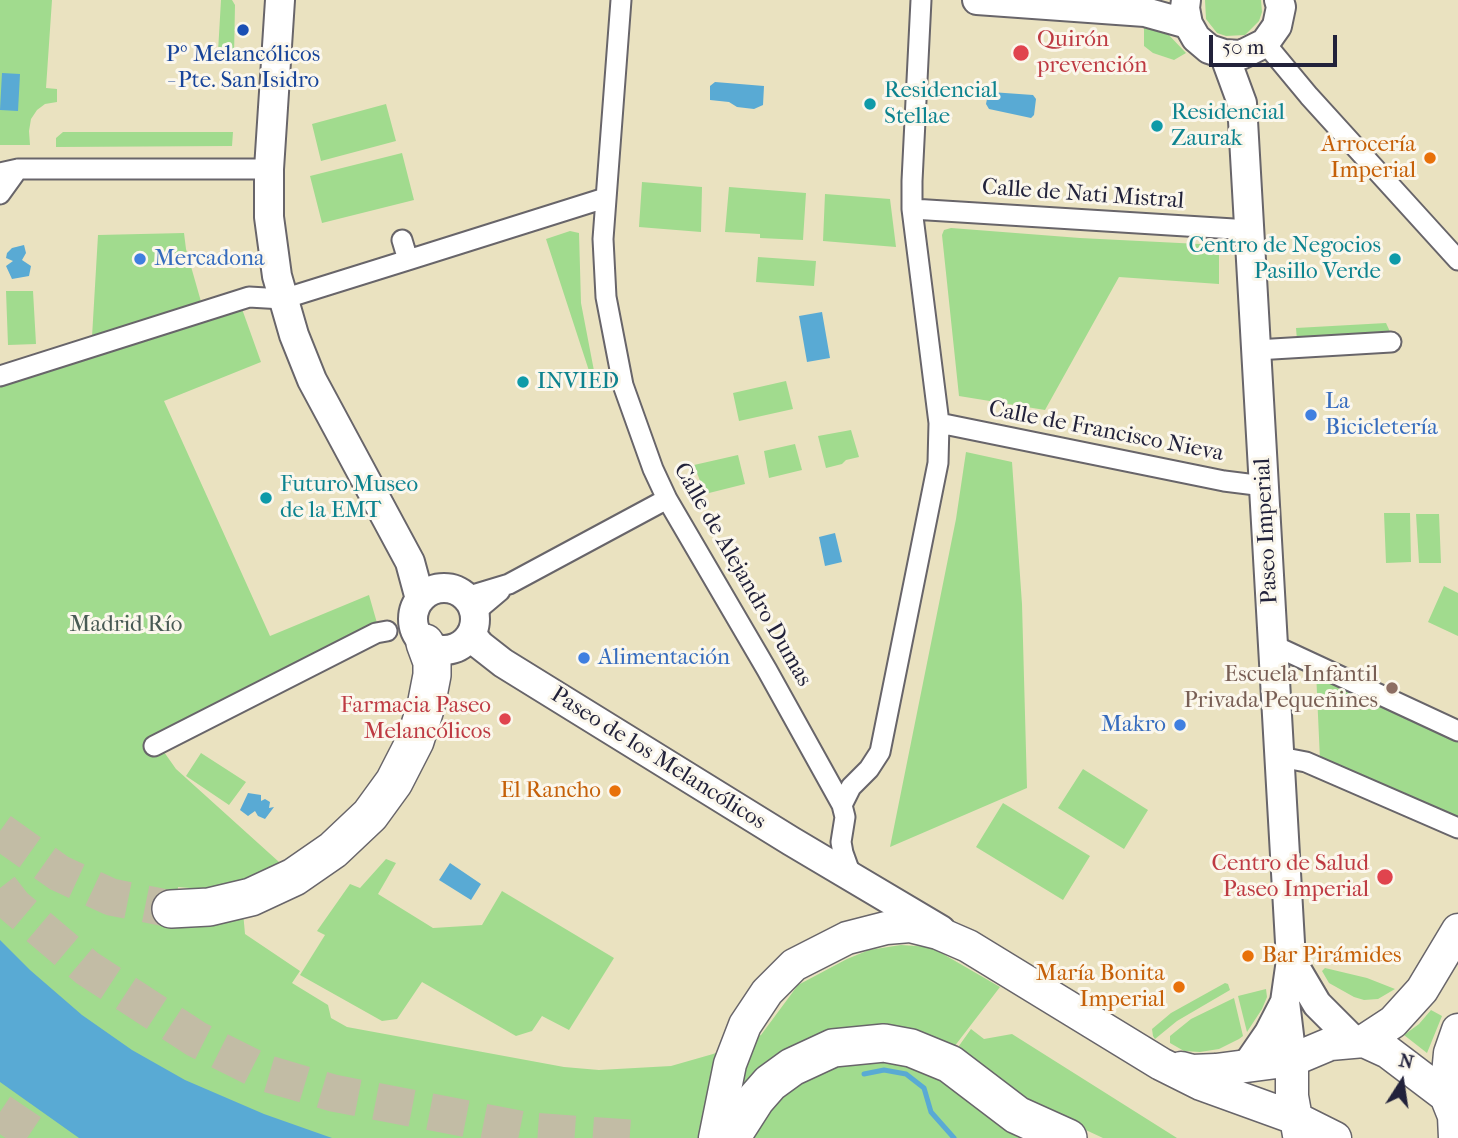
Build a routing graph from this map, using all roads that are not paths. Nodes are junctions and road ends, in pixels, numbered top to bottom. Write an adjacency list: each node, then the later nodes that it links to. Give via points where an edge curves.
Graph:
1 (280, 0): 11 (street)
2 (621, 0): 14 (street, Calle de Alejandro Dumas)
3 (921, 0): 15 (street)
4 (976, 0): 6 (street)
5 (1282, 2): 8 (street, Paseo Imperial, via 1277,26)
6 (1157, 6): 7 (street)
7 (1187, 12): 9 (street, via 1196,38)
8 (1261, 46): 9 (street, via 1241,55); 10 (street, Paseo Imperial); 19 (street)
9 (1224, 54): 10 (street, Paseo Imperial)
10 (1242, 103): 16 (street, Paseo Imperial)
11 (268, 169): 12 (street); 20 (street, via 269,217)
12 (9, 171): 13 (street)
13 (0, 194)
14 (605, 198): 18 (street); 26 (street, Calle de Alejandro Dumas, via 606,297 613,343 623,384)
15 (912, 209): 16 (street, Calle de Nati Mistral); 24 (street)
16 (1250, 230): 22 (street, Paseo Imperial)
17 (402, 240): 18 (street)
18 (408, 260): 20 (street)
19 (1458, 260)
20 (283, 299): 23 (street, via 249,297); 27 (street, via 312,380)
21 (1391, 342): 22 (street)
22 (1256, 350): 25 (street, Paseo Imperial)
23 (0, 376)
24 (939, 424): 25 (street, Calle de Francisco Nieva); 36 (street, via 934,490 880,752)
25 (1264, 486): 31 (street, Paseo Imperial)
26 (667, 499): 28 (street, via 509,584); 35 (street, Calle de Alejandro Dumas)
27 (428, 594): 28 (street, via 458,591); 30 (street, via 413,617)
28 (470, 616): 30 (street, via 463,643 434,648); 40 (street, Paseo de los Melancólicos, via 486,651 503,663)
29 (387, 631): 33 (street)
30 (425, 643): 42 (highway, via 432,675 415,741 370,815 333,850 294,877 251,897 209,907)
31 (1273, 645): 32 (street); 34 (street, Paseo Imperial)
32 (1458, 731)
33 (154, 746)
34 (1280, 757): 38 (street, via 1306,762); 45 (street, Paseo Imperial)
35 (827, 776): 36 (street); 37 (street, Calle de Alejandro Dumas)
36 (857, 778): 37 (street)
37 (842, 805): 39 (street, Calle de Alejandro Dumas)
38 (1458, 828)
39 (842, 831): 40 (street); 41 (street, Calle de Alejandro Dumas, via 843,853)
40 (811, 853): 41 (street, Paseo de los Melancólicos)
41 (852, 878): 44 (street, Paseo de los Melancólicos)
42 (171, 909)
43 (1458, 930): 48 (main road, via 1422,990 1393,1022)
44 (968, 946): 50 (main road); 54 (main road, via 910,926 886,928 847,938 793,965 767,992 746,1025 730,1064)
45 (1291, 960): 46 (street, Paseo Imperial); 48 (street, Paseo Imperial, via 1317,1004)
46 (1284, 1002): 49 (street, Paseo Imperial); 51 (street, Paseo Imperial)
47 (1458, 1030): 52 (main road, via 1450,1053)
48 (1358, 1041): 49 (main road, via 1330,1044); 52 (main road, via 1388,1052)
49 (1292, 1060): 51 (main road); 53 (main road)
50 (1161, 1063): 51 (main road, via 1192,1071); 53 (main road)
51 (1247, 1065)
52 (1451, 1101): 58 (main road)
53 (1297, 1128): 57 (main road)
54 (715, 1138)
55 (732, 1138): 56 (highway, via 756,1099 792,1067 834,1048 884,1043 950,1064 1017,1115)
56 (1068, 1138)
57 (1335, 1138)
58 (1455, 1138)

